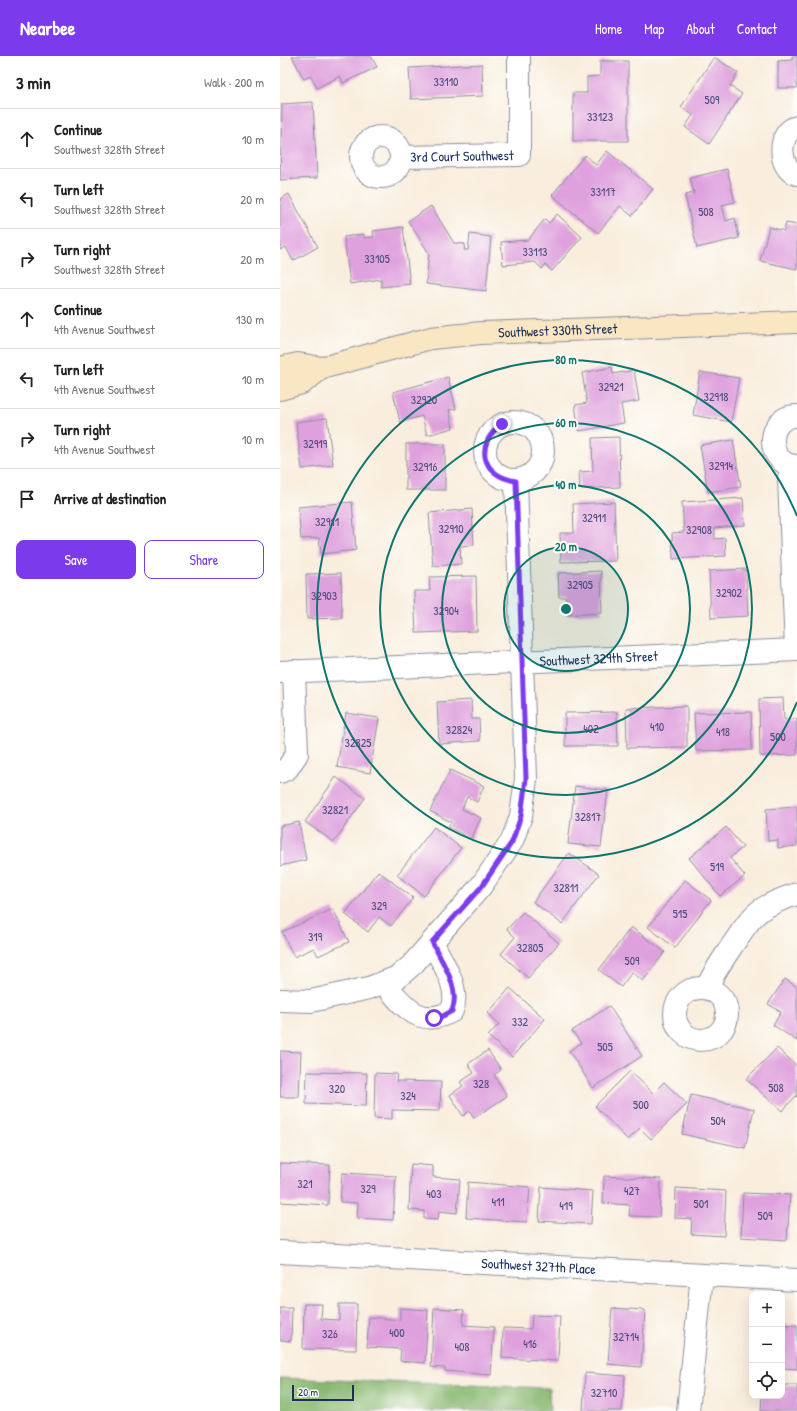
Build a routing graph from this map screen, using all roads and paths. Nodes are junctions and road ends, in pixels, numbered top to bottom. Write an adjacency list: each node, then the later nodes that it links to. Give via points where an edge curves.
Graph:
1 (519, 56): 3 (street, 3rd Court Southwest, via 519,155)
2 (797, 127): 4 (street, via 786,135 783,153 786,167)
3 (401, 157)
4 (797, 174)
5 (797, 322): 7 (street, Southwest 330th Street, via 481,333 431,338)
6 (280, 368): 7 (street, Southwest 330th Street, via 298,364)
7 (322, 368): 8 (street, Southwest 330th Street, via 302,383)
8 (280, 389)
9 (797, 416): 10 (street, via 778,424 772,440 773,449 778,457 784,463)
10 (795, 466): 12 (street, via 790,478)
11 (516, 481): 13 (street)
12 (796, 650): 13 (street, Southwest 329th Street)
13 (522, 660): 14 (street, Southwest 329th Street); 17 (street, via 526,779 521,816 512,842 482,886)
14 (287, 672): 15 (street, via 297,754 287,769)
15 (280, 772)
16 (797, 894): 19 (street, via 788,896 755,915 712,976)
17 (432, 942): 18 (street, via 398,977); 18 (street, via 453,986 456,1002 452,1011 441,1017 420,1016 408,1011)
18 (384, 983): 20 (street, via 311,1001)
19 (707, 988)
20 (280, 1000)
21 (280, 1252): 22 (street, Southwest 327th Place)
22 (702, 1275): 23 (street, Southwest 327th Place); 24 (street)
23 (797, 1280)
24 (688, 1411)

